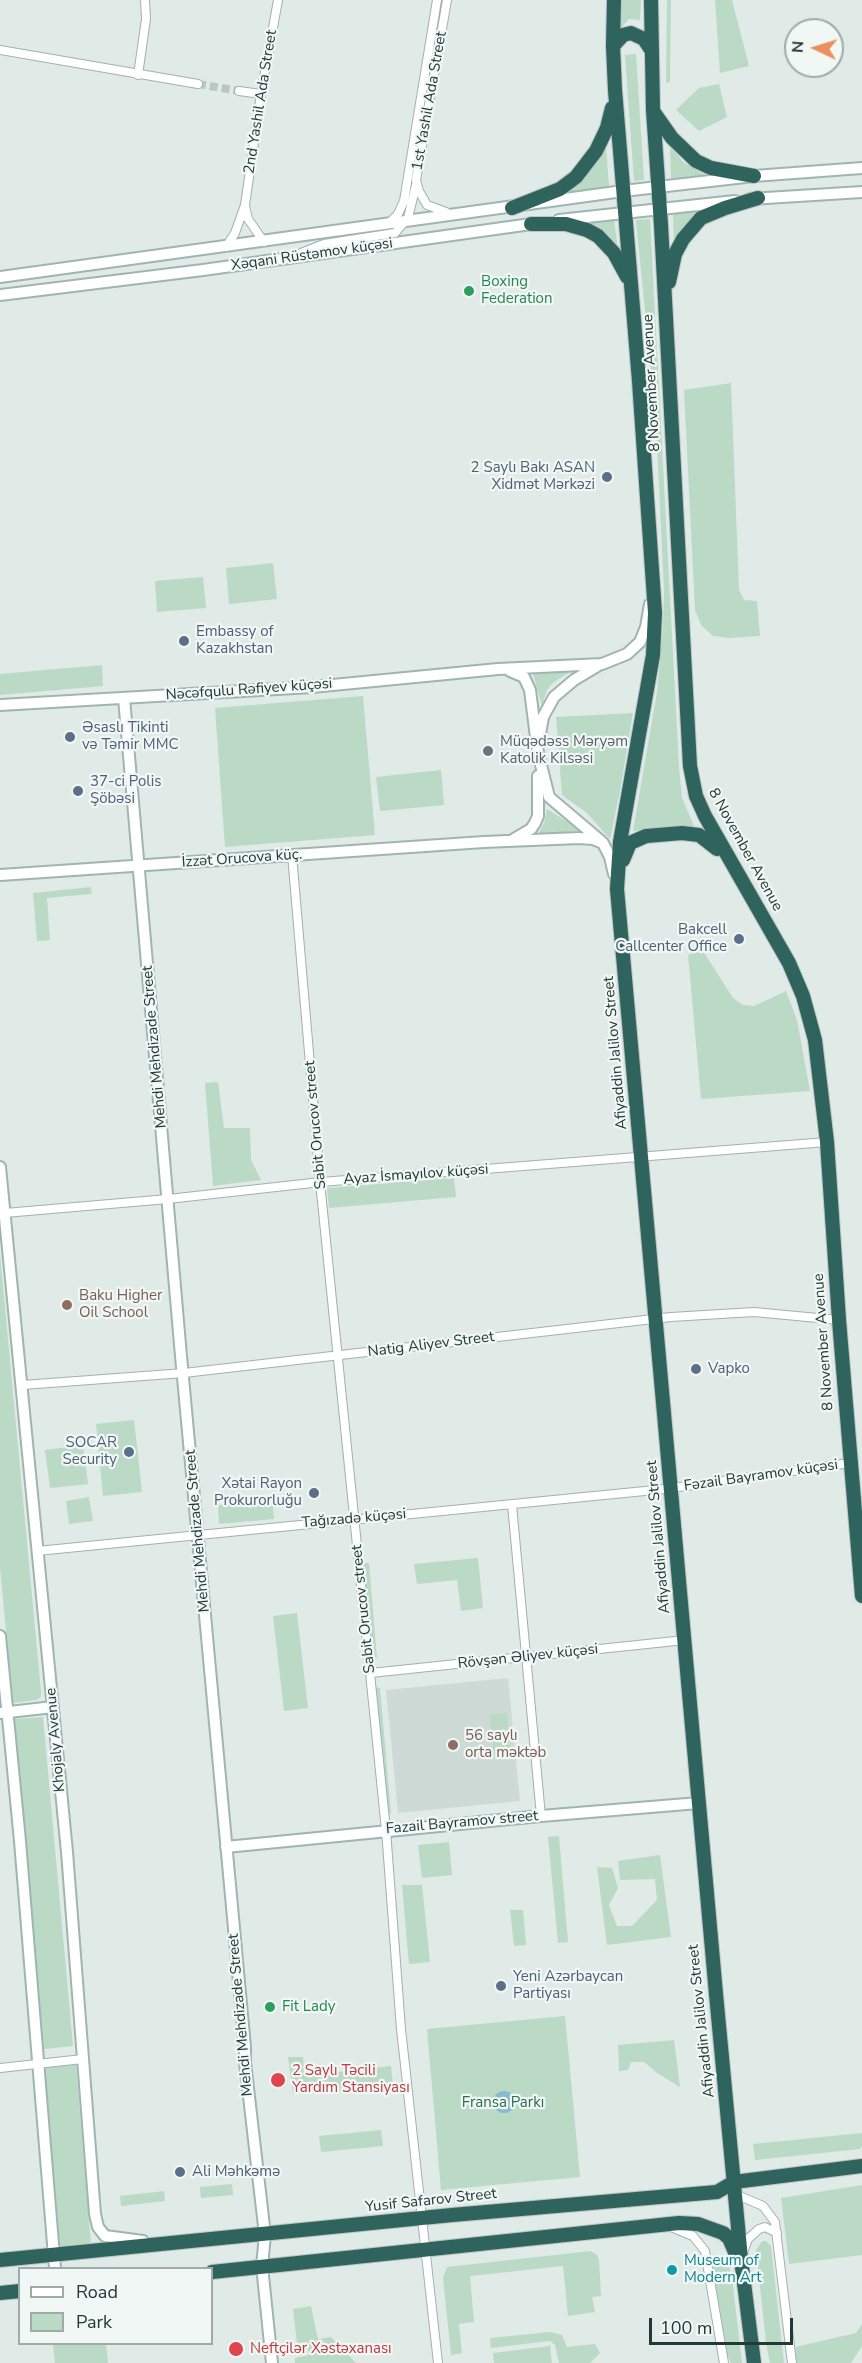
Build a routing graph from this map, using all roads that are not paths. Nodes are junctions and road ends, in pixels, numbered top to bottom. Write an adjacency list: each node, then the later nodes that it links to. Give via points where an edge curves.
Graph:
1 (145, 0): 10 (street)
2 (278, 0): 14 (street, 2nd Yashil Ada Street)
3 (437, 0): 29 (street, 1st Yashil Ada Street, via 404,201)
4 (447, 0): 18 (street, 1st Yashil Ada Street)
5 (614, 0): 7 (highway)
6 (651, 0): 9 (highway, 8 November Avenue)
7 (613, 46): 9 (highway, via 623,35 632,33 644,39); 12 (highway)
8 (0, 50): 10 (street)
9 (652, 51): 15 (highway, 8 November Avenue)
10 (138, 75): 11 (street)
11 (198, 84)
12 (615, 90): 20 (highway, 8 November Avenue); 24 (highway, via 608,128 583,170 560,189)
13 (238, 91): 14 (street)
14 (261, 94): 23 (street, 2nd Yashil Ada Street)
15 (653, 110): 17 (highway, via 672,138 696,161 711,168); 19 (highway, 8 November Avenue)
16 (862, 168): 17 (main road)
17 (754, 176): 19 (main road)
18 (416, 180): 27 (street, 1st Yashil Ada Street, via 427,205); 28 (street)
19 (658, 187): 20 (main road); 25 (highway, 8 November Avenue)
20 (623, 191): 24 (main road); 26 (highway, 8 November Avenue)
21 (862, 192): 22 (main road)
22 (758, 198): 25 (main road); 37 (highway, via 710,213 691,228 675,254)
23 (245, 205): 31 (street, via 248,219); 32 (street, 2nd Yashil Ada Street)
24 (512, 208): 27 (main road)
25 (660, 208): 26 (main road, Xəqani Rüstəmov küçəsi); 37 (highway, 8 November Avenue)
26 (625, 212): 30 (main road, Xəqani Rüstəmov küçəsi); 36 (highway, 8 November Avenue)
27 (457, 214): 28 (main road)
28 (405, 222): 29 (main road); 33 (street, via 388,235 324,244)
29 (388, 224): 31 (main road)
30 (531, 224): 33 (main road, Xəqani Rüstəmov küçəsi); 36 (highway, via 566,225 598,236 622,266)
31 (264, 242): 32 (main road)
32 (225, 247): 34 (main road)
33 (283, 259): 35 (main road, Xəqani Rüstəmov küçəsi)
34 (0, 277)
35 (0, 295)
36 (634, 305): 38 (highway, 8 November Avenue)
37 (665, 311): 47 (highway, 8 November Avenue, via 690,766 700,806)
38 (654, 586): 39 (main road, via 640,642 627,654); 50 (highway, 8 November Avenue, via 653,655 620,842)
39 (602, 664): 40 (main road, Nəcəfqulu Rəfiyev küçəsi); 43 (main road, via 563,688 548,706)
40 (498, 669): 41 (main road, Nəcəfqulu Rəfiyev küçəsi, via 334,685); 43 (main road, via 518,673 528,682)
41 (124, 698): 42 (main road, Nəcəfqulu Rəfiyev küçəsi); 48 (main road, Mehdi Mehdizade Street)
42 (0, 705)
43 (538, 753): 44 (main road, via 538,816 526,833); 45 (main road, via 549,797)
44 (508, 841): 45 (main road, İzzət Orucova küç., via 579,838); 46 (main road, İzzət Orucova küç.)
45 (603, 843): 50 (main road)
46 (292, 855): 48 (main road, İzzət Orucova küç.); 54 (street, Sabit Orucov street)
47 (731, 864): 50 (highway, via 699,835 646,836 628,847); 51 (highway, 8 November Avenue, via 779,944 803,996 819,1066)
48 (139, 866): 49 (main road, İzzət Orucova küç.); 55 (main road, Mehdi Mehdizade Street)
49 (0, 875)
50 (617, 888): 52 (highway, Afiyaddin Jalilov Street)
51 (827, 1142): 52 (street, Ayaz İsmayılov küçəsi); 58 (highway, 8 November Avenue)
52 (642, 1158): 54 (street, Ayaz İsmayılov küçəsi); 57 (highway, Afiyaddin Jalilov Street)
53 (0, 1167): 56 (main road, Khojaly Avenue)
54 (321, 1182): 55 (street, Ayaz İsmayılov küçəsi); 59 (street, Sabit Orucov street)
55 (168, 1199): 56 (street, Ayaz İsmayılov küçəsi); 60 (main road, Mehdi Mehdizade Street)
56 (5, 1213): 61 (main road, Khojaly Avenue)
57 (656, 1320): 58 (street, Natig Aliyev Street, via 754,1312); 59 (street, Natig Aliyev Street); 63 (highway, Afiyaddin Jalilov Street)
58 (839, 1320): 62 (highway, 8 November Avenue)
59 (338, 1356): 60 (street, Natig Aliyev Street); 65 (street, Sabit Orucov street)
60 (184, 1373): 61 (street, Natig Aliyev Street); 66 (main road, Mehdi Mehdizade Street)
61 (23, 1385): 67 (main road, Khojaly Avenue)
62 (850, 1464): 63 (street, Fəzail Bayramov küçəsi); 68 (highway, 8 November Avenue)
63 (671, 1489): 64 (street, Tağızadə küçəsi); 70 (highway, Afiyaddin Jalilov Street)
64 (512, 1505): 65 (street, Tağızadə küçəsi); 71 (street)
65 (354, 1518): 66 (street, Tağızadə küçəsi); 72 (street, Sabit Orucov street)
66 (198, 1535): 67 (street, Tağızadə küçəsi); 78 (main road, Mehdi Mehdizade Street)
67 (37, 1551): 73 (main road, Khojaly Avenue)
68 (862, 1596)
69 (0, 1636): 74 (main road)
70 (685, 1640): 71 (street, Rövşən Əliyev küçəsi); 75 (highway, Afiyaddin Jalilov Street)
71 (526, 1657): 72 (street, Rövşən Əliyev küçəsi); 76 (street)
72 (371, 1673): 77 (street, Sabit Orucov street)
73 (53, 1707): 74 (main road); 79 (main road, Khojaly Avenue)
74 (4, 1712): 80 (main road)
75 (699, 1803): 76 (main road, Fazail Bayramov street); 83 (highway, Afiyaddin Jalilov Street)
76 (541, 1815): 77 (main road, Fazail Bayramov street)
77 (386, 1830): 78 (main road, Fazail Bayramov street); 84 (street, Sabit Orucov street, via 401,2029)
78 (226, 1846): 87 (main road, Mehdi Mehdizade Street)
79 (83, 2059): 80 (street); 88 (main road, Khojaly Avenue, via 95,2214 101,2232 129,2241)
80 (38, 2064): 81 (street); 92 (main road)
81 (0, 2068)
82 (862, 2166): 83 (highway, Yusif Safarov Street)
83 (735, 2188): 84 (highway, Yusif Safarov Street); 86 (street, via 763,2206 775,2222); 91 (highway, Afiyaddin Jalilov Street)
84 (422, 2218): 87 (highway, Yusif Safarov Street); 89 (street, Sabit Orucov street)
85 (661, 2224): 89 (highway); 91 (highway, via 698,2224 718,2231 729,2238); 97 (street, via 693,2236 705,2251)
86 (777, 2233): 91 (street, via 765,2227 754,2231); 101 (street)
87 (265, 2235): 88 (highway, Yusif Safarov Street); 93 (main road, Mehdi Mehdizade Street)
88 (180, 2243): 92 (highway, Yusif Safarov Street)
89 (425, 2250): 93 (highway); 99 (street, Sabit Orucov street)
90 (0, 2260): 92 (highway, Yusif Safarov Street)
91 (742, 2261): 100 (highway, Afiyaddin Jalilov Street)
92 (54, 2262)
93 (262, 2266): 94 (highway); 98 (main road, Mehdi Mehdizade Street)
94 (213, 2272)
95 (18, 2291): 96 (highway)
96 (0, 2294)
97 (724, 2362)
98 (272, 2363)
99 (438, 2363)
100 (754, 2363)
101 (792, 2363)

